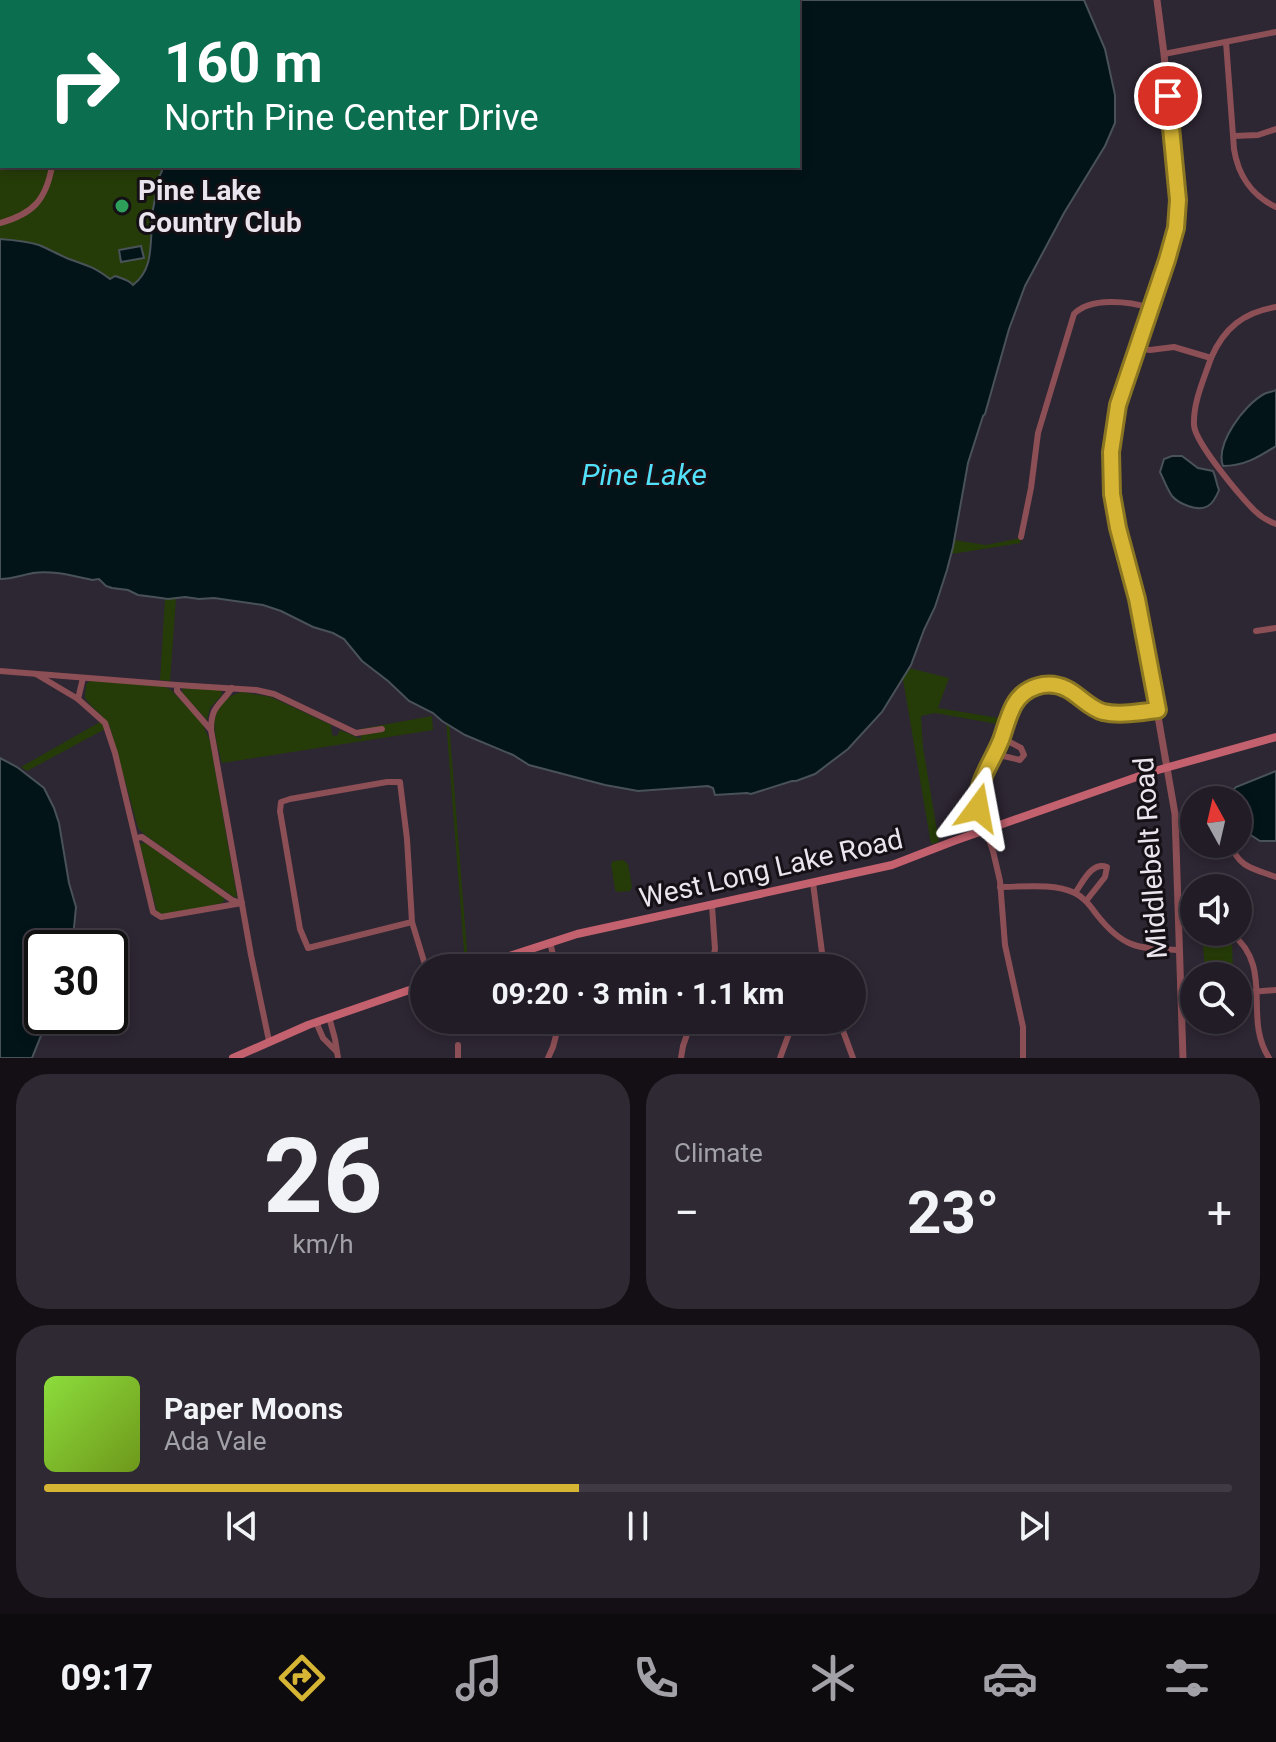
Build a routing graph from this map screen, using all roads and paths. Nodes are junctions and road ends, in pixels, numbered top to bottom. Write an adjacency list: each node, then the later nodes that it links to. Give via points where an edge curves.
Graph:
1 (1157, 0): 4 (street, Middlebelt Road)
2 (1276, 32): 3 (street)
3 (1226, 42): 4 (street); 6 (street)
4 (1164, 54): 11 (street, Middlebelt Road, via 1177,215)
5 (1276, 129): 6 (street)
6 (1234, 136): 8 (street, via 1243,177)
7 (52, 168): 9 (street, via 38,202)
8 (1276, 207)
9 (0, 223)
10 (1276, 307): 13 (street, via 1234,323)
11 (1150, 308): 12 (street, Middlebelt Road); 15 (street, via 1114,302 1083,307 1074,314 1038,433)
12 (1136, 348): 13 (street, via 1174,347); 24 (street, Middlebelt Road, via 1115,420 1111,486)
13 (1211, 358): 14 (street, via 1197,400 1198,438 1253,509)
14 (1276, 524)
15 (1021, 537)
16 (1276, 628): 17 (street)
17 (1256, 631)
18 (0, 671): 19 (street)
19 (36, 674): 20 (street); 23 (street)
20 (83, 678): 21 (street); 23 (street)
21 (177, 685): 22 (street); 26 (street)
22 (232, 688): 25 (street, via 274,694 356,733); 26 (street, via 211,717)
23 (78, 699): 32 (street, via 109,732)
24 (1158, 710): 28 (street, via 1105,712 1068,689 1042,685 1015,703); 30 (street, Middlebelt Road)
25 (382, 729)
26 (211, 730): 39 (street)
27 (1276, 737): 30 (main road, West Long Lake Road)
28 (1002, 738): 29 (street); 29 (street, via 1024,755 1020,760)
29 (995, 754): 31 (street, via 978,794)
30 (1167, 767): 31 (main road, West Long Lake Road); 44 (street, Middlebelt Road, via 1175,814)
31 (984, 831): 35 (main road, West Long Lake Road, via 898,863); 36 (street)
32 (136, 838): 39 (street); 39 (street, via 157,916)
33 (1237, 858): 34 (street)
34 (1276, 877)
35 (813, 883): 40 (main road, West Long Lake Road); 49 (street)
36 (1000, 887): 37 (street); 72 (street, via 1005,945 1023,1027)
37 (1075, 893): 38 (street); 38 (street, via 1093,869 1107,867)
38 (1086, 901): 44 (street, via 1124,941)
39 (242, 903): 62 (street)
40 (712, 906): 42 (main road, West Long Lake Road); 48 (street)
41 (412, 922): 41 (street, via 400,782 281,802 300,929 308,948); 45 (street)
42 (550, 942): 46 (main road, West Long Lake Road); 47 (street)
43 (1244, 946): 54 (street, via 1256,972)
44 (1179, 950): 50 (street, Middlebelt Road)
45 (422, 954)
46 (514, 954)
47 (553, 954)
48 (714, 954)
49 (821, 954)
50 (1180, 987)
51 (410, 990): 55 (main road)
52 (1276, 990): 54 (street)
53 (1252, 992): 54 (street)
54 (1257, 992): 65 (street)
55 (329, 1017): 56 (main road); 64 (street)
56 (316, 1022): 62 (main road); 64 (street)
57 (556, 1034): 68 (street)
58 (687, 1034): 69 (street)
59 (789, 1034): 70 (street)
60 (844, 1034): 71 (street)
61 (1182, 1034): 73 (street, Middlebelt Road)
62 (269, 1041): 66 (main road)
63 (458, 1045): 67 (street)
64 (338, 1055)
65 (1266, 1057)
66 (233, 1058)
67 (458, 1058)
68 (548, 1058)
69 (681, 1058)
70 (780, 1058)
71 (853, 1058)
72 (1023, 1058)
73 (1183, 1058)

